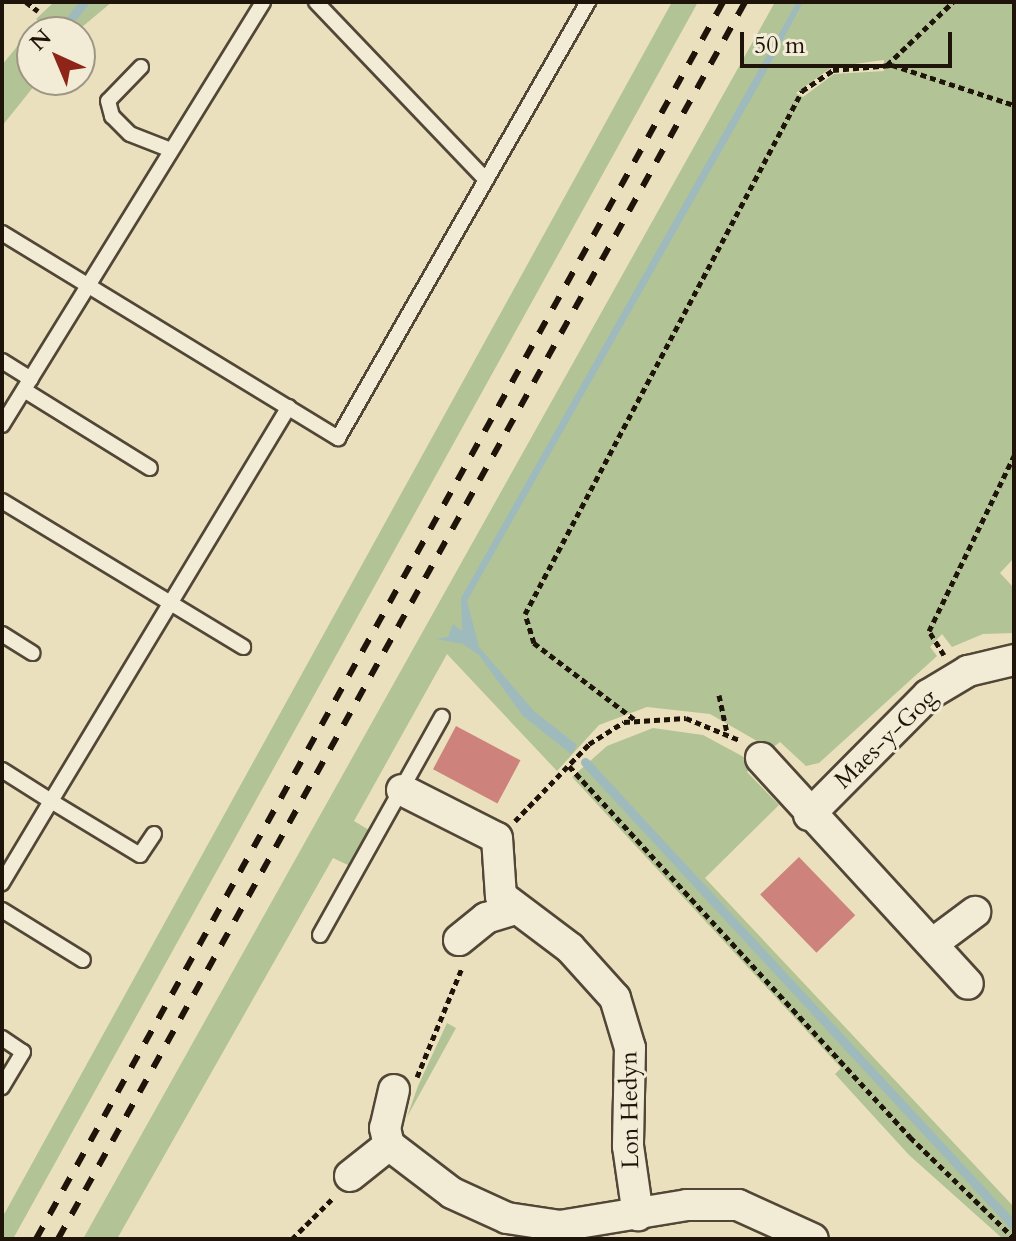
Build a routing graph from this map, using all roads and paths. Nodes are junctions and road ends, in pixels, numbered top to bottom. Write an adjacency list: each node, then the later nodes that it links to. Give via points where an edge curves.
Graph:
1 (26, 2): 6 (path)
2 (263, 2): 10 (lane)
3 (316, 2): 11 (lane)
4 (588, 2): 11 (lane)
5 (953, 2): 7 (path)
6 (38, 11)
7 (887, 65): 9 (path, via 967,85); 29 (path, via 833,70 802,91 525,614 534,643)
8 (141, 67): 10 (lane, via 108,101 112,116 130,134)
9 (1014, 105)
10 (171, 150): 13 (lane)
11 (486, 180): 16 (lane, via 338,438)
12 (2, 233): 13 (lane)
13 (89, 285): 15 (lane); 16 (lane)
14 (2, 361): 15 (lane)
15 (27, 384): 17 (lane); 19 (lane)
16 (289, 407): 21 (lane)
17 (2, 425)
18 (1014, 456): 26 (path, via 929,631)
19 (150, 468)
20 (2, 501): 21 (lane)
21 (171, 603): 23 (lane); 35 (lane)
22 (2, 634): 24 (lane)
23 (243, 647)
24 (33, 653)
25 (1014, 660): 26 (street, Maes-y-Gog)
26 (958, 676): 36 (street, Maes-y-Gog, via 928,695)
27 (719, 695): 30 (path)
28 (442, 717): 34 (lane)
29 (634, 719): 30 (path, via 686,718); 32 (path, via 587,747)
30 (727, 732): 31 (path)
31 (761, 758): 36 (street)
32 (572, 764): 38 (path); 55 (path, via 910,1137)
33 (2, 770): 35 (lane)
34 (402, 790): 38 (street); 43 (lane)
35 (51, 801): 37 (lane, via 140,855); 39 (lane)
36 (809, 815): 45 (street)
37 (154, 834)
38 (497, 838): 40 (street, Lon Hedyn, via 498,889)
39 (2, 883)
40 (516, 909): 44 (street, via 486,918); 53 (street, Lon Hedyn, via 601,978 624,1018 632,1083 628,1146)
41 (2, 910): 46 (lane)
42 (975, 912): 45 (street)
43 (320, 935)
44 (459, 940): 50 (path, via 465,963 409,1095)
45 (932, 944): 47 (street)
46 (83, 960)
47 (968, 984)
48 (2, 1038): 49 (lane, via 23,1052)
49 (2, 1087)
50 (394, 1090): 51 (street, via 385,1128)
51 (389, 1145): 52 (street); 54 (street, via 473,1205)
52 (350, 1176): 56 (path, via 349,1185)
53 (638, 1215): 54 (street); 57 (street, via 687,1205 738,1205)
54 (544, 1232)
55 (1014, 1238)
56 (292, 1239)
57 (813, 1239)

